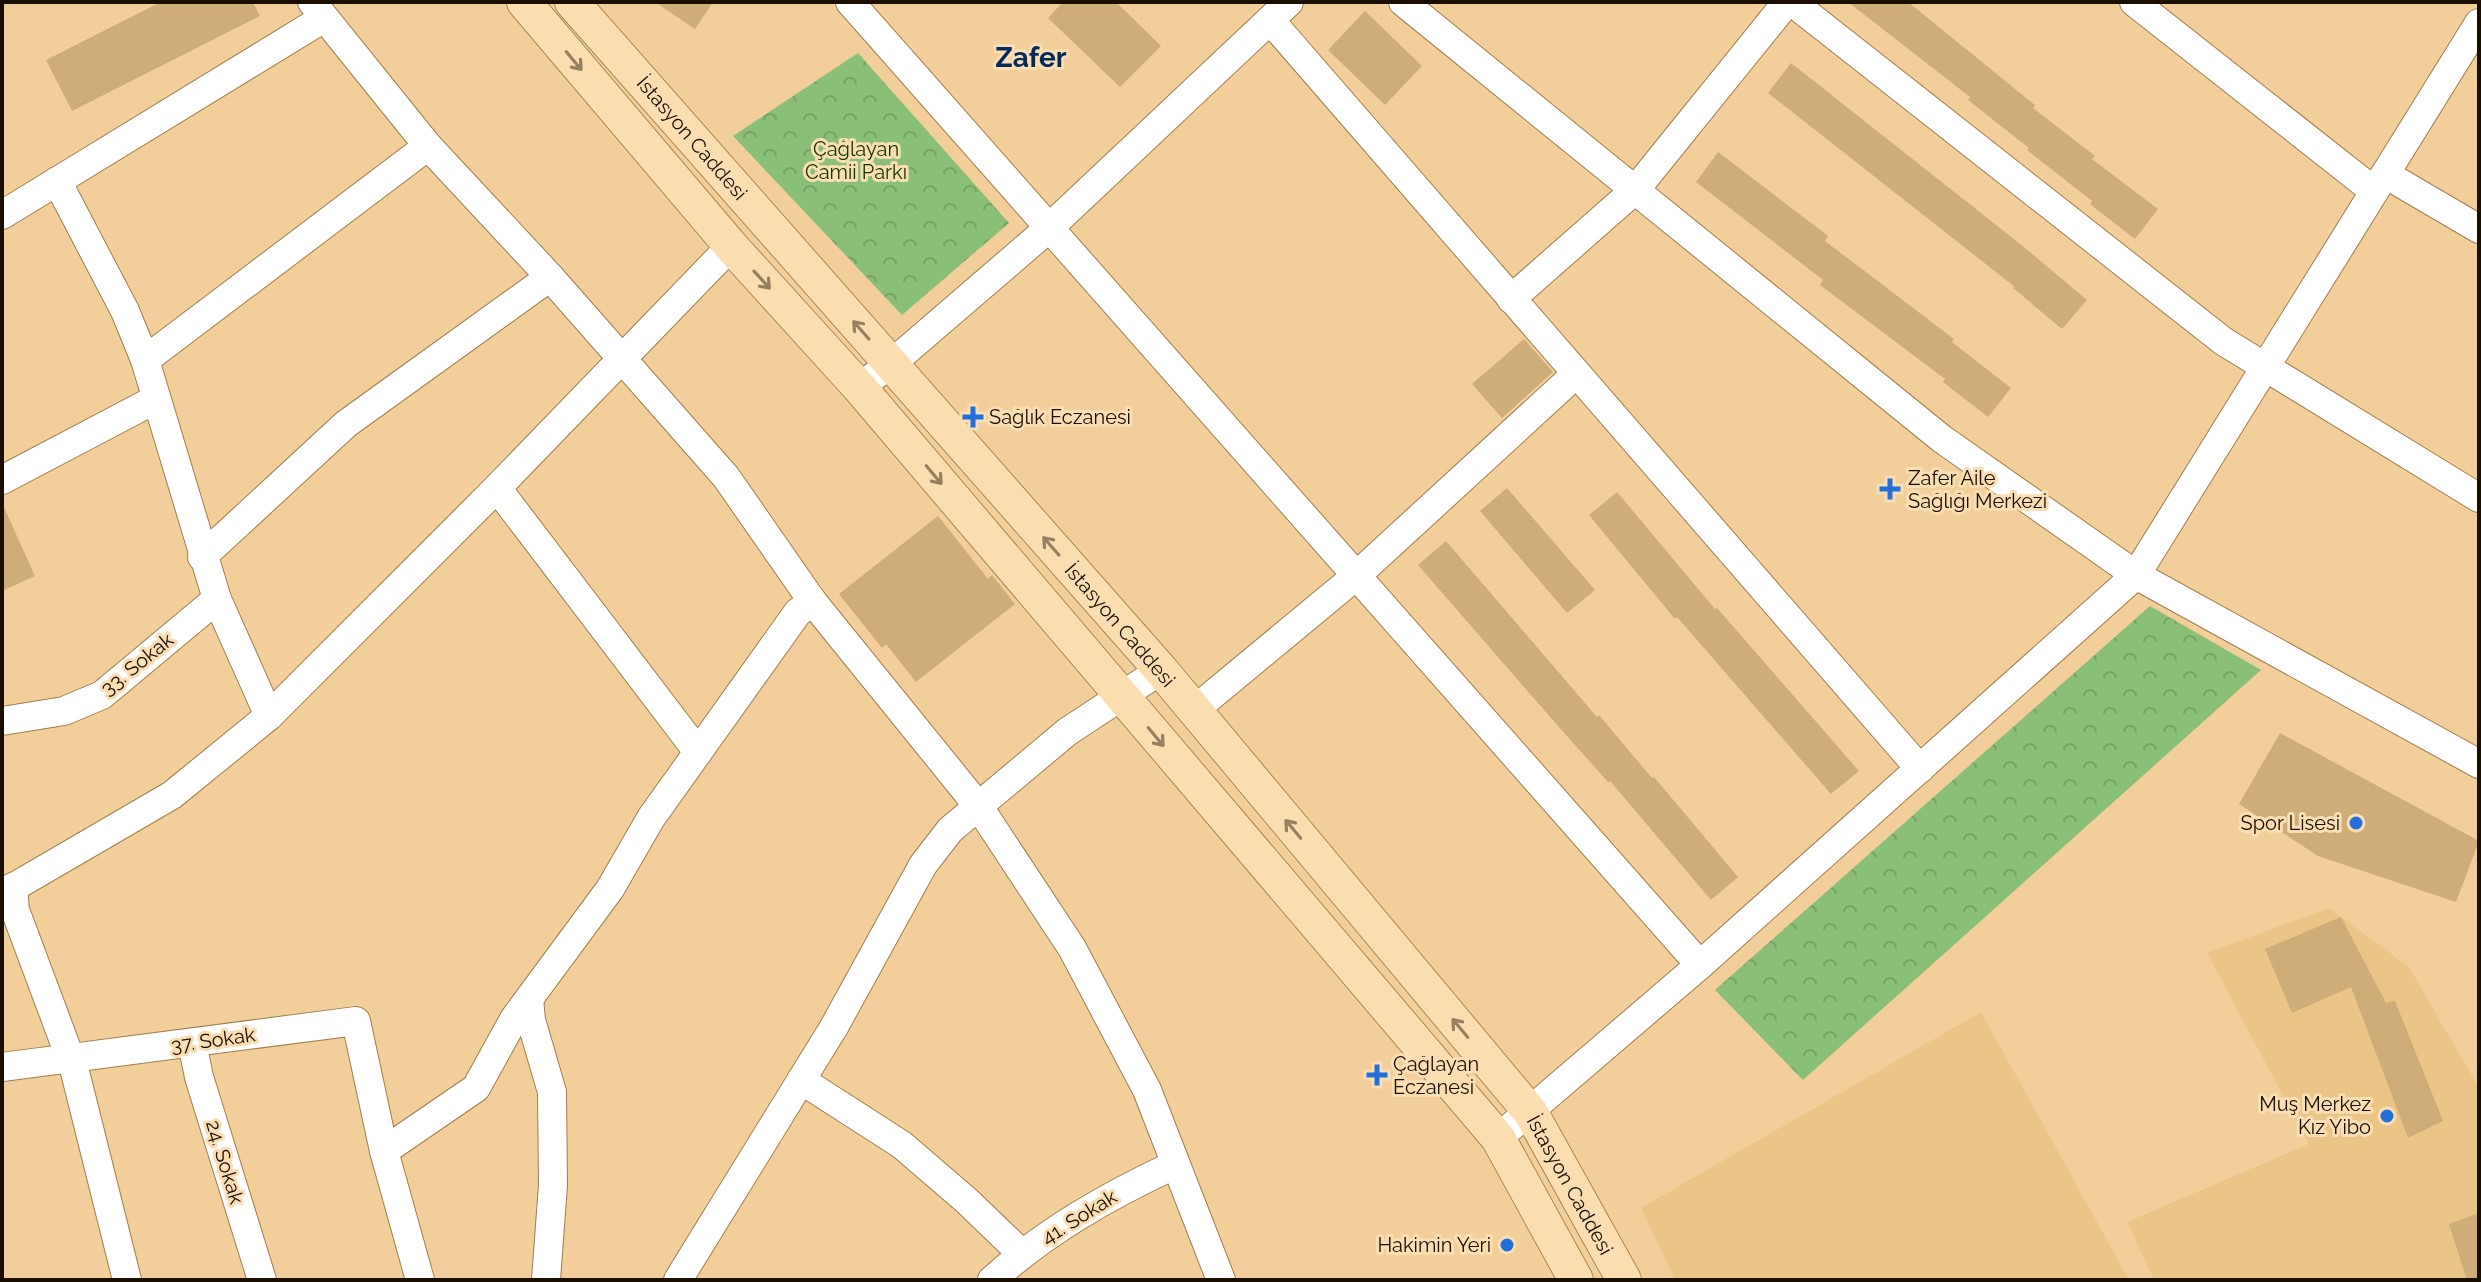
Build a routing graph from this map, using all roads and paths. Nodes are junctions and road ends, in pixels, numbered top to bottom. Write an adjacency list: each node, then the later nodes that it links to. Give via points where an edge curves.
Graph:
1 (524, 2): 17 (main road, İstasyon Caddesi, one-way to 17)
2 (572, 2): 22 (main road, İstasyon Caddesi, one-way to 2)
3 (850, 2): 15 (street)
4 (1403, 2): 13 (street)
5 (1789, 2): 13 (street); 23 (street, via 2223,341)
6 (2134, 2): 12 (street)
7 (318, 10): 10 (street); 11 (street)
8 (1279, 11): 15 (street); 19 (street)
9 (2479, 23): 12 (street)
10 (428, 146): 18 (street); 20 (street)
11 (57, 181): 14 (street); 20 (street)
12 (2380, 182): 16 (street); 23 (street)
13 (1636, 189): 19 (street); 31 (street, via 1942,439)
14 (2, 215)
15 (1049, 228): 22 (street); 32 (street)
16 (2479, 229)
17 (731, 246): 21 (street); 25 (main road, İstasyon Caddesi, one-way to 25)
18 (550, 277): 21 (street); 30 (street, via 346,424)
19 (1511, 299): 24 (street)
20 (145, 360): 26 (street)
21 (621, 360): 28 (street); 34 (street, via 726,477)
22 (891, 364): 25 (street); 35 (main road, İstasyon Caddesi, one-way to 22)
23 (2266, 365): 29 (street); 31 (street)
24 (1576, 374): 32 (street); 42 (street)
25 (859, 387): 36 (main road, İstasyon Caddesi, one-way to 36)
26 (156, 399): 27 (street); 30 (street)
27 (2, 480)
28 (497, 488): 38 (street); 40 (street)
29 (2479, 498)
30 (202, 557): 33 (street)
31 (2136, 575): 41 (street); 42 (street)
32 (1356, 576): 37 (street); 45 (street)
33 (217, 599): 38 (street); 39 (street, 33. Sokak, via 102,695 64,711)
34 (813, 602): 40 (street, via 798,612); 43 (street)
35 (1161, 670): 36 (street); 37 (main road, İstasyon Caddesi)
36 (1122, 696): 43 (street, via 1067,732); 52 (main road, İstasyon Caddesi, one-way to 52)
37 (1193, 711): 51 (main road, İstasyon Caddesi, one-way to 37)
38 (269, 716): 44 (street, via 172,795)
39 (2, 721)
40 (698, 752): 46 (street, via 610,889)
41 (2479, 764)
42 (1920, 769): 45 (street)
43 (979, 807): 50 (street, via 950,830 923,865); 54 (street, via 1072,948 1147,1090)
44 (7, 891): 48 (street)
45 (1700, 965): 51 (street)
46 (529, 999): 53 (street, via 476,1088); 59 (street, via 552,1092)
47 (192, 1043): 48 (street, 37. Sokak); 53 (street, 37. Sokak, via 356,1021); 57 (street, 24. Sokak)
48 (70, 1059): 49 (street, 37. Sokak); 56 (street)
49 (2, 1067)
50 (801, 1080): 55 (street, via 902,1145); 60 (street)
51 (1531, 1113): 52 (street); 64 (main road, İstasyon Caddesi)
52 (1498, 1138): 63 (main road, İstasyon Caddesi)
53 (384, 1151): 58 (street)
54 (1174, 1165): 55 (street, 41. Sokak, via 1111,1195); 62 (street)
55 (1021, 1253): 61 (street, 41. Sokak)
56 (127, 1280)
57 (262, 1280)
58 (420, 1280)
59 (546, 1280)
60 (678, 1280)
61 (992, 1280)
62 (1221, 1280)
63 (1576, 1280)
64 (1624, 1280)

